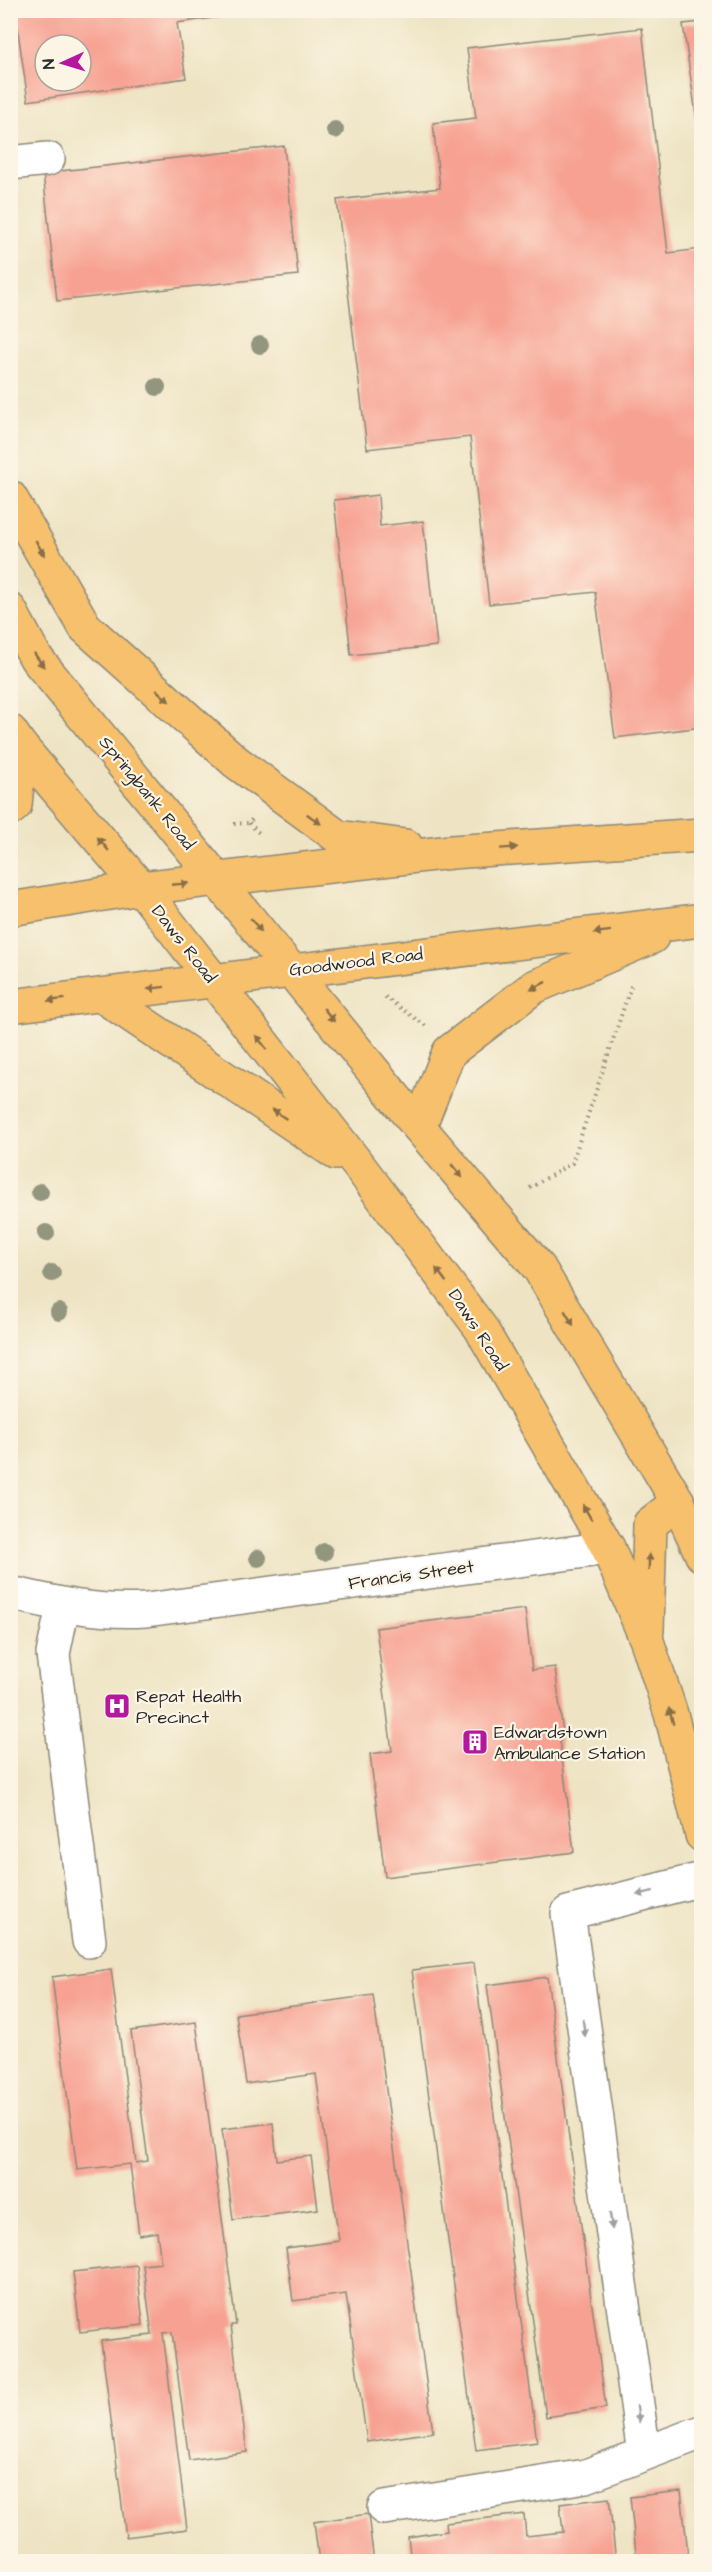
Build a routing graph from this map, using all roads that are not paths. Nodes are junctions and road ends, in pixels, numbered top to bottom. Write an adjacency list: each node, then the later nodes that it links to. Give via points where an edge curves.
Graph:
1 (48, 159): 2 (street)
2 (10, 163)
3 (10, 498): 8 (main road, one-way to 8, via 85,627 236,762 339,837)
4 (10, 609): 9 (main road, Springbank Road, one-way to 9, via 36,658)
5 (16, 739): 6 (main road, via 15,805); 10 (main road, one-way to 5)
6 (10, 809)
7 (702, 836): 8 (main road, one-way to 7)
8 (451, 852): 9 (main road)
9 (220, 881): 10 (main road, one-way to 9); 13 (main road, Springbank Road, one-way to 13)
10 (141, 888): 11 (main road); 14 (main road, Daws Road)
11 (10, 909)
12 (695, 921): 13 (main road, Goodwood Road, one-way to 13); 17 (main road, one-way to 17, via 534,987 449,1052)
13 (292, 970): 14 (main road, Goodwood Road); 17 (main road, one-way to 17)
14 (212, 981): 15 (main road, Goodwood Road, one-way to 15); 18 (main road, Daws Road, one-way to 14)
15 (101, 995): 16 (main road, Goodwood Road, one-way to 16); 18 (main road, one-way to 15)
16 (10, 1005)
17 (419, 1126): 19 (main road, one-way to 19, via 539,1268)
18 (362, 1170): 20 (main road, Daws Road, one-way to 18, via 480,1327)
19 (678, 1502): 21 (main road); 24 (main road, one-way to 19, via 650,1524)
20 (608, 1548): 23 (street, Francis Street, via 119,1612); 24 (main road, Daws Road)
21 (702, 1555)
22 (10, 1593): 23 (street, Francis Street)
23 (63, 1605): 28 (street, via 53,1654)
24 (647, 1641): 25 (main road, Daws Road, one-way to 24)
25 (694, 1778): 26 (main road, Daws Road)
26 (702, 1835)
27 (702, 1879): 30 (street, one-way to 30, via 568,1913)
28 (89, 1941)
29 (702, 2432): 30 (street)
30 (644, 2454): 31 (street, via 586,2476)
31 (384, 2508)

